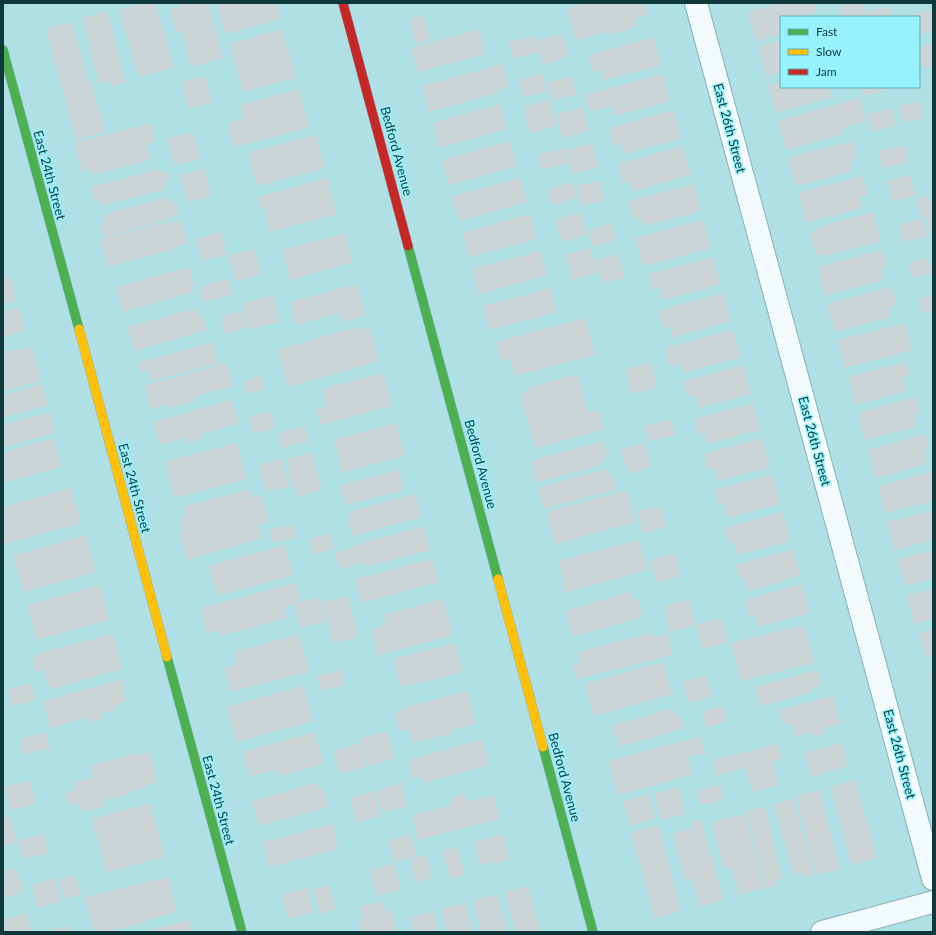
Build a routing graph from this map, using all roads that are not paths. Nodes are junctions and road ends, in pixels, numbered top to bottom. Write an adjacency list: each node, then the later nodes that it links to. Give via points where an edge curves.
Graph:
1 (343, 3): 7 (main road, Bedford Avenue)
2 (696, 3): 4 (street, East 26th Street)
3 (3, 50): 6 (main road, East 24th Street)
4 (933, 879)
5 (933, 902): 8 (street)
6 (242, 932)
7 (593, 932)
8 (822, 932)

